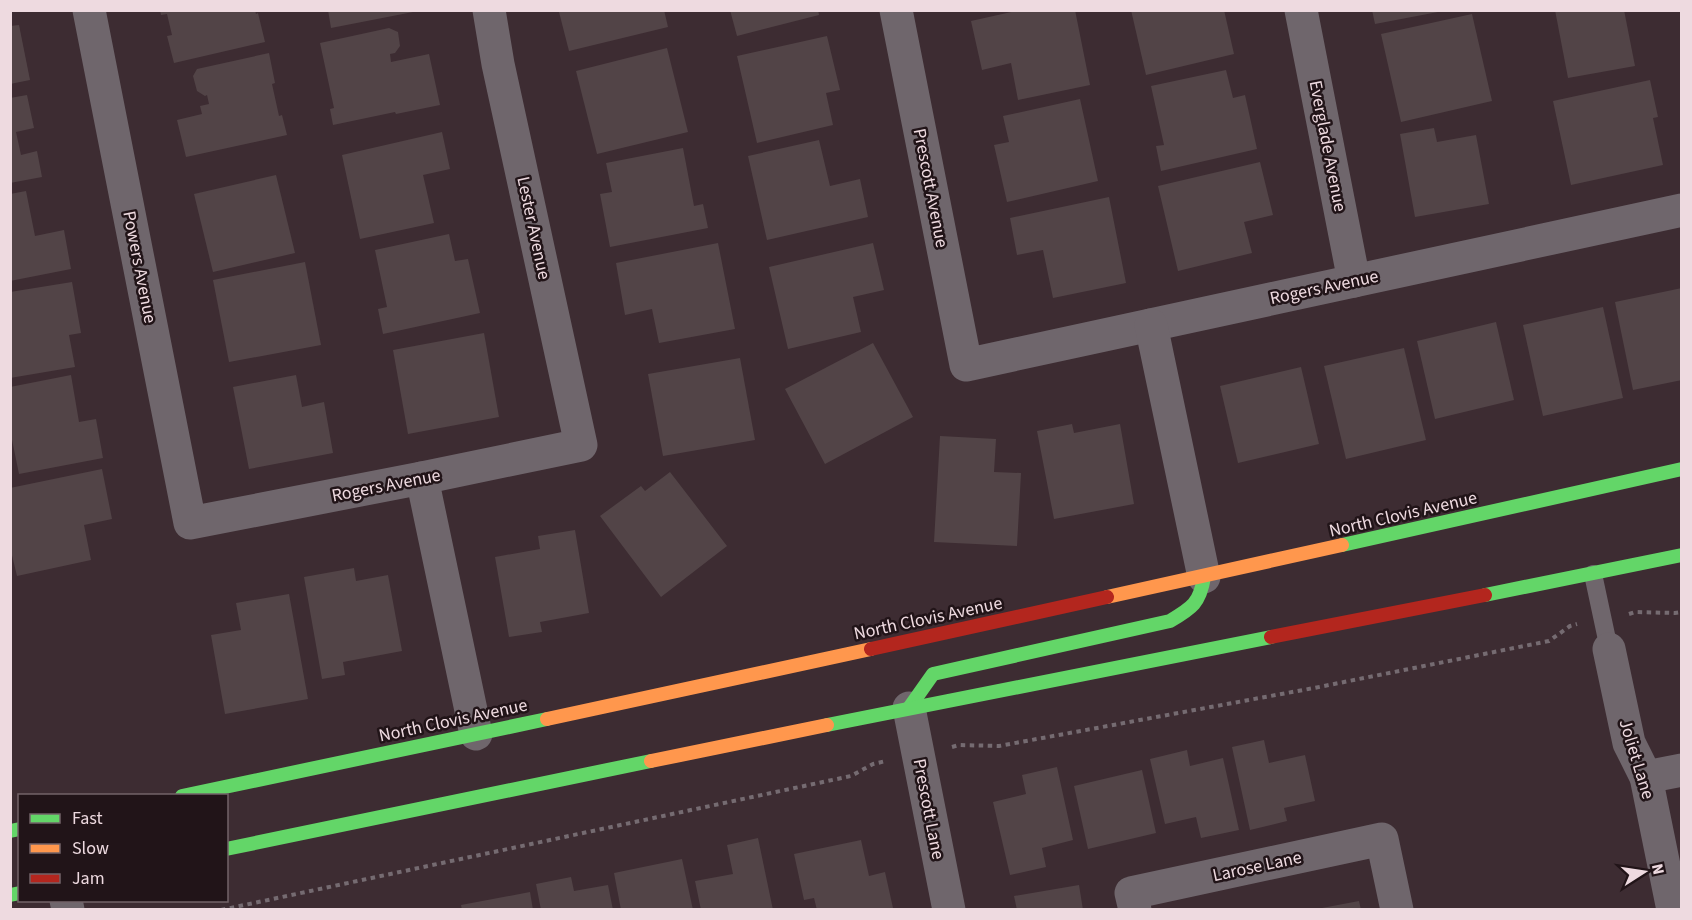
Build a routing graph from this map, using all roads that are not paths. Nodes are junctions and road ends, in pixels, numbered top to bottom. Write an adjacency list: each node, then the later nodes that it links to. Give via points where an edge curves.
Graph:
1 (89, 10): 12 (street, Powers Avenue)
2 (489, 10): 9 (street, Lester Avenue)
3 (896, 10): 8 (street, Prescott Avenue)
4 (1301, 10): 6 (street, Everglade Avenue)
5 (1682, 210): 6 (street, Rogers Avenue)
6 (1354, 281): 7 (street, Rogers Avenue)
7 (1151, 325): 8 (street, Rogers Avenue); 15 (street)
8 (966, 364)
9 (581, 445): 11 (street, Rogers Avenue)
10 (1682, 470): 15 (main road, North Clovis Avenue)
11 (422, 478): 12 (street, Rogers Avenue); 18 (street)
12 (190, 523)
13 (1682, 555): 14 (main road)
14 (1593, 574): 16 (lane, Joliet Lane); 17 (main road)
15 (1204, 577): 17 (main road, via 1197,604 1170,621 933,674); 18 (main road, North Clovis Avenue)
16 (1609, 649): 20 (street, Joliet Lane, via 1629,743)
17 (909, 708): 22 (main road); 24 (street, Prescott Lane)
18 (476, 734): 21 (main road, North Clovis Avenue)
19 (1682, 770): 20 (street)
20 (1646, 777): 26 (street, Joliet Lane)
21 (187, 794)
22 (228, 849)
23 (1133, 901): 25 (street, Larose Lane, via 1382,839)
24 (950, 909)
25 (1397, 909)
26 (1673, 909)

